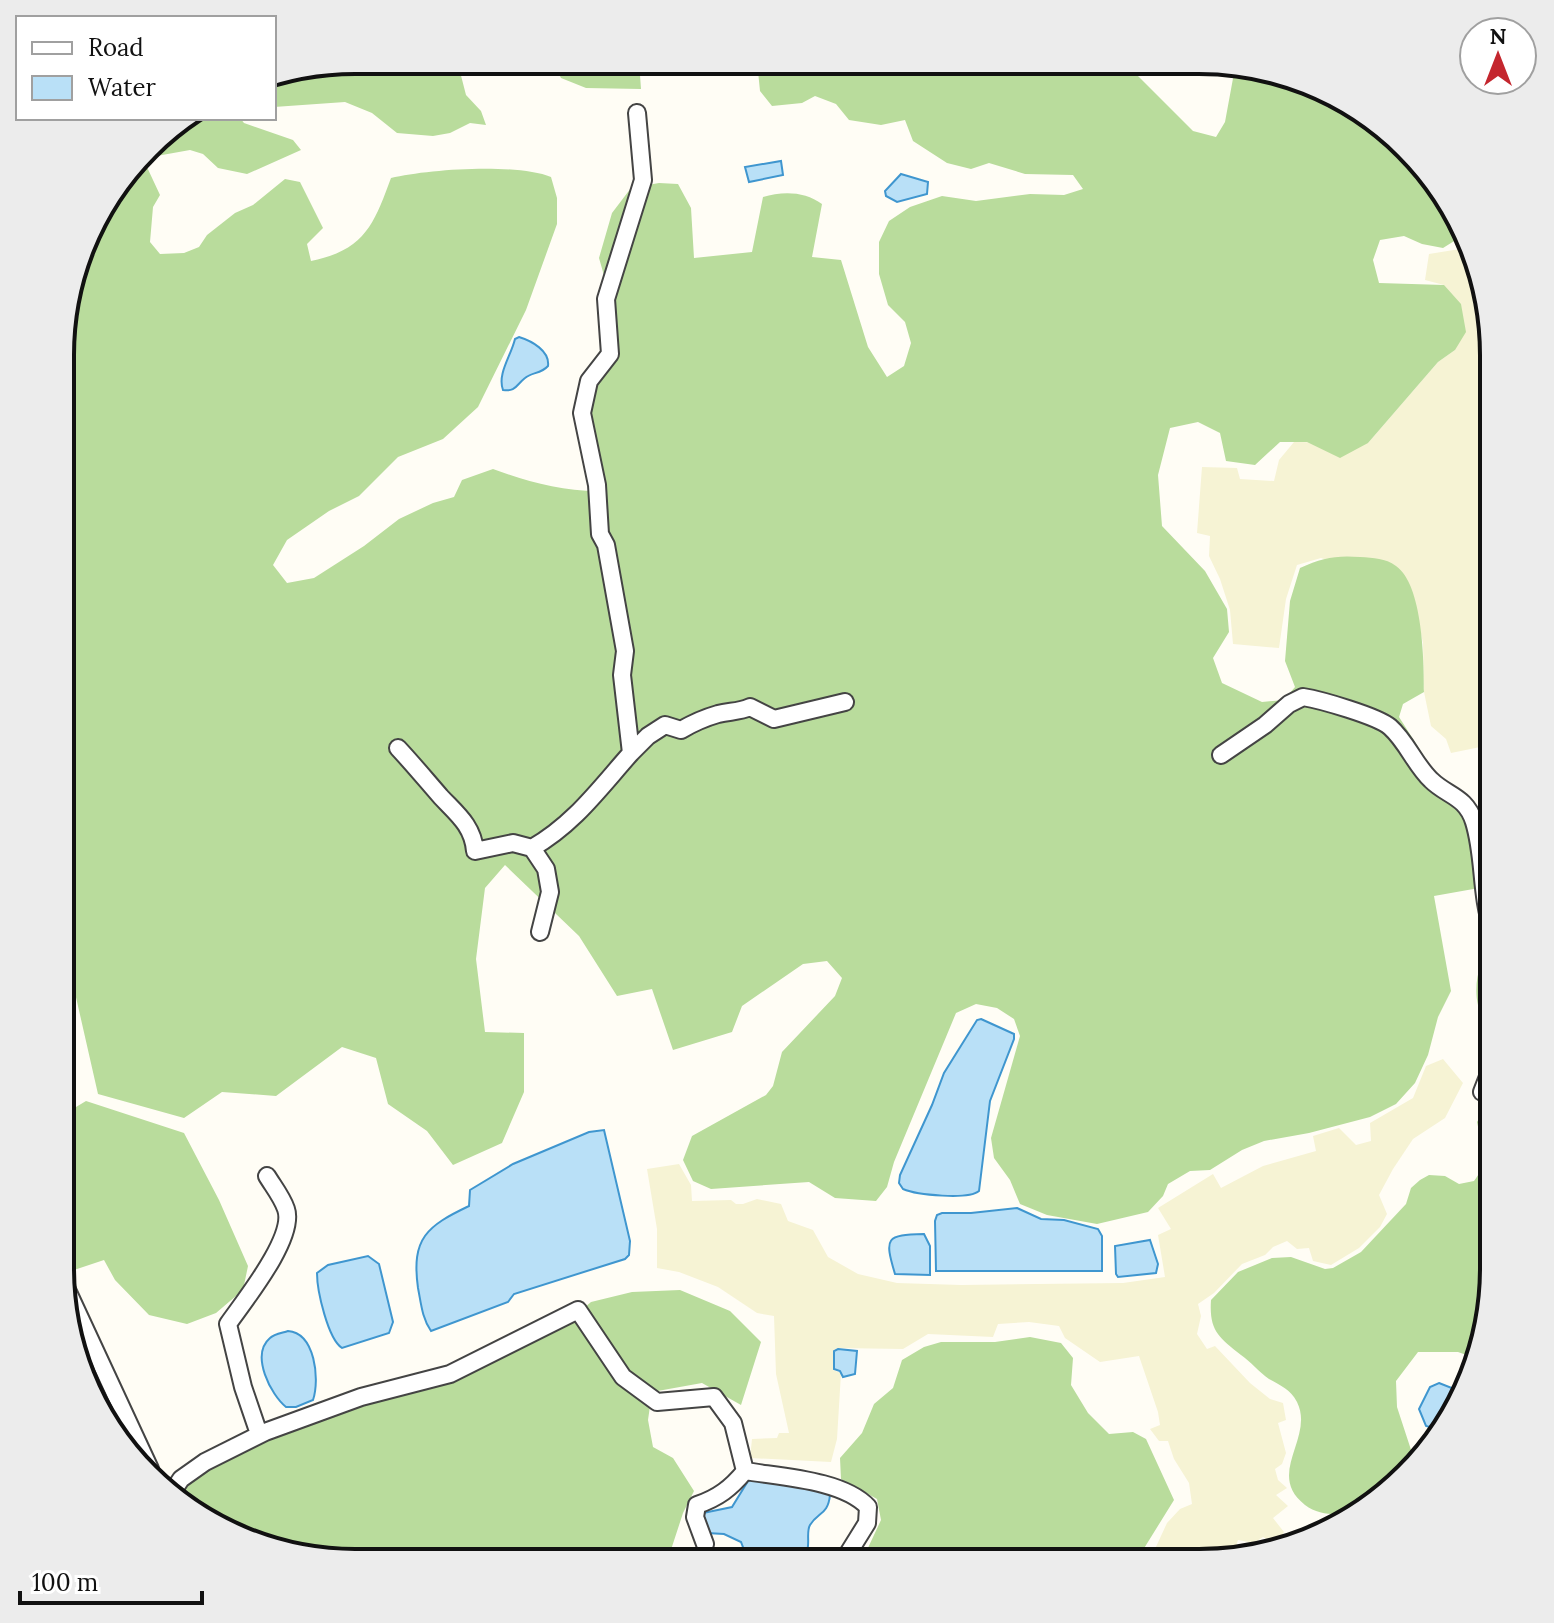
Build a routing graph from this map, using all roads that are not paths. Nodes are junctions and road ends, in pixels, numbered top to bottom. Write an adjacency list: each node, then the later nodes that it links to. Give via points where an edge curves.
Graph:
1 (637, 113): 4 (street, via 643,180 606,299 610,354 589,381 582,413 625,651 622,675)
2 (845, 702): 4 (street, via 774,719 750,707 681,730 665,725)
3 (398, 748): 6 (street, via 455,809 475,851 513,843)
4 (631, 753): 6 (street, via 557,834)
5 (1221, 755): 7 (street, via 1303,697 1377,719 1390,727 1434,784 1463,803 1474,820)
6 (532, 848): 8 (street, via 546,869 550,892)
7 (1480, 863)
8 (540, 932)
9 (267, 1176): 11 (street, via 288,1211 284,1233 275,1256 228,1324)
10 (77, 1312): 12 (street)
11 (259, 1434): 13 (street, via 361,1397 450,1374 578,1310 623,1377 657,1402 714,1397 733,1423); 14 (street, via 205,1462)
12 (141, 1449)
13 (745, 1471): 15 (street, via 730,1489 697,1505 695,1517); 16 (street, via 858,1496 868,1507 867,1523)
14 (177, 1485)
15 (705, 1544)
16 (851, 1548)

